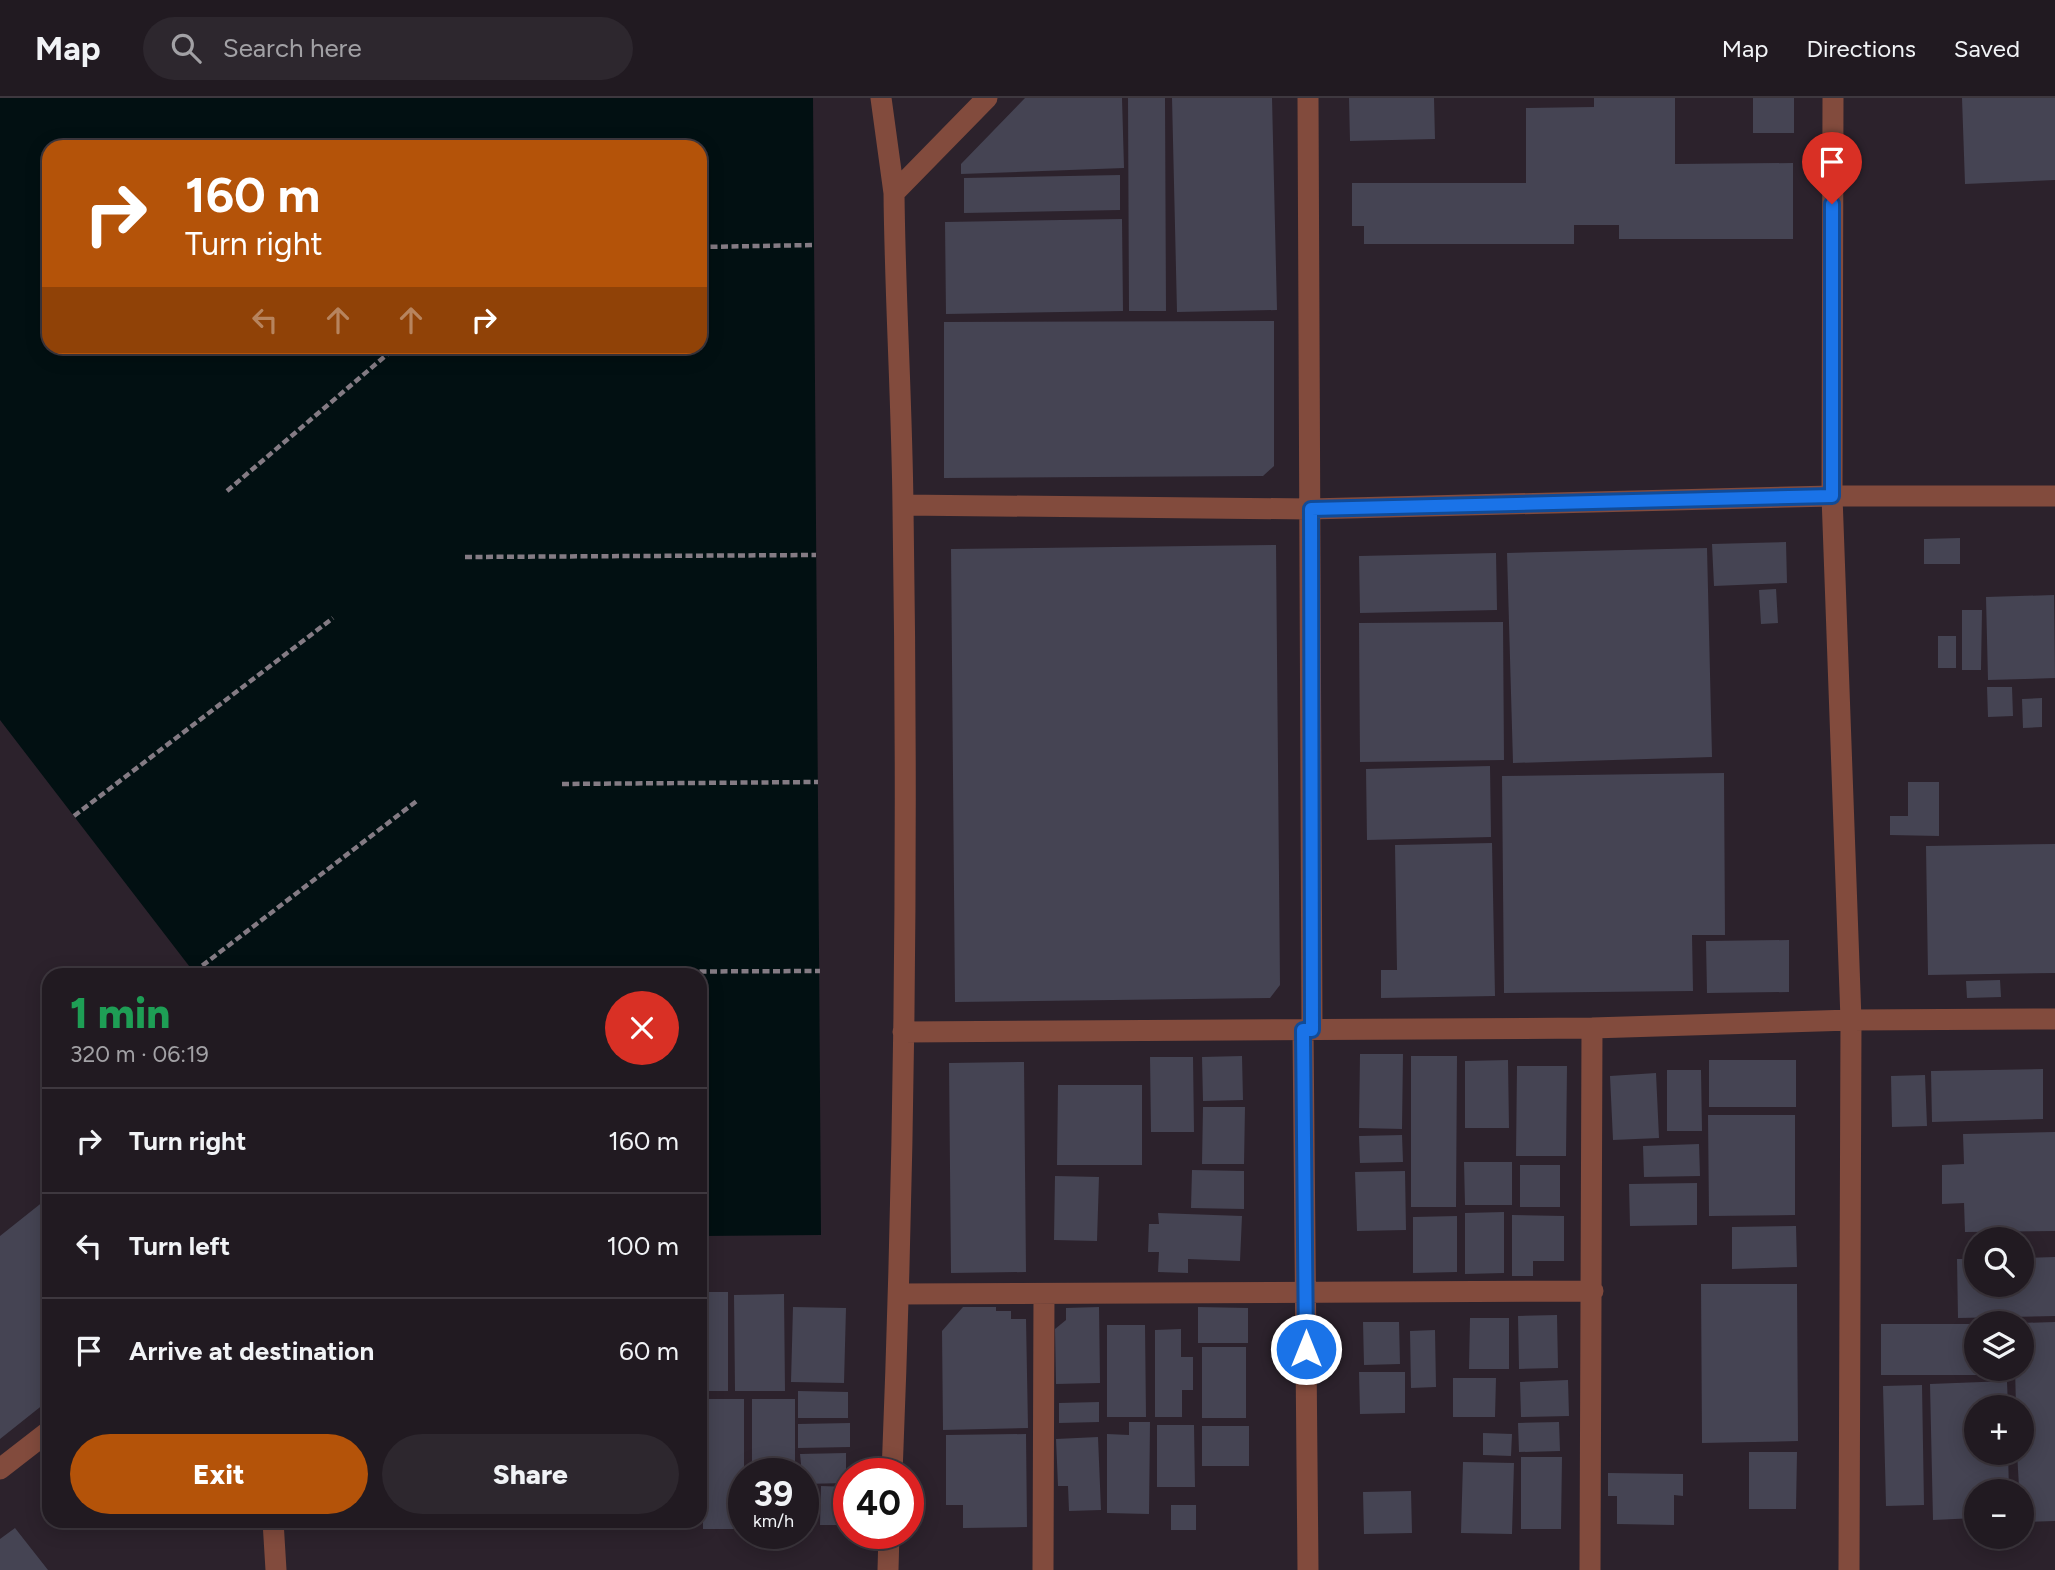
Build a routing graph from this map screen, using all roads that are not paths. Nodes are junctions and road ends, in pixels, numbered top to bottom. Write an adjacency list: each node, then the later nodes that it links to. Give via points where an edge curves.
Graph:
1 (881, 98): 5 (street)
2 (987, 98): 5 (street)
3 (1308, 98): 9 (street)
4 (1833, 98): 6 (street)
5 (894, 193): 8 (street)
6 (1832, 496): 7 (street); 9 (street); 11 (street)
7 (2055, 496)
8 (903, 505): 9 (street); 14 (street)
9 (1311, 509): 13 (street)
10 (2055, 1018): 11 (street)
11 (1851, 1020): 12 (street); 29 (street)
12 (1592, 1028): 13 (street); 15 (street)
13 (1308, 1030): 14 (street); 18 (street)
14 (903, 1032): 16 (street)
15 (1593, 1291): 18 (street); 28 (street)
16 (900, 1294): 17 (street); 20 (street)
17 (1044, 1294): 18 (street); 26 (street)
18 (1306, 1294): 27 (street)
19 (42, 1436): 21 (street)
20 (893, 1458)
21 (0, 1469)
22 (273, 1528): 24 (street)
23 (889, 1549): 25 (street)
24 (276, 1570)
25 (888, 1570)
26 (1042, 1570)
27 (1308, 1570)
28 (1590, 1570)
29 (1849, 1570)

